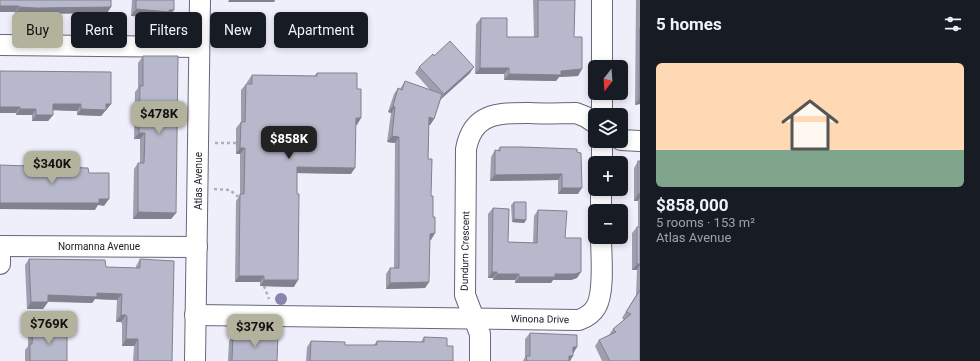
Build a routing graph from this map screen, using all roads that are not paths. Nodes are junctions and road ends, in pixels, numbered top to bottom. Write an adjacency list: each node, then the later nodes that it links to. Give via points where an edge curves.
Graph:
1 (200, 0): 3 (street, Atlas Avenue)
2 (602, 0): 7 (street)
3 (200, 12)
4 (0, 45): 5 (street)
5 (135, 46)
6 (199, 48): 13 (street, Atlas Avenue)
7 (602, 60)
8 (588, 118): 17 (street, Dundurn Crescent, via 576,114 499,113 480,122 470,135 466,149 465,295)
9 (628, 140): 10 (street)
10 (640, 141)
11 (601, 244): 17 (street, Winona Drive, via 600,298 597,306 587,317 579,320)
12 (0, 246): 13 (street, Normanna Avenue)
13 (197, 247): 16 (street, Atlas Avenue)
14 (0, 251): 15 (street)
15 (0, 264)
16 (195, 315): 17 (street); 18 (street, Atlas Avenue)
17 (474, 319): 19 (street, via 480,334)
18 (195, 361)
19 (480, 361)

